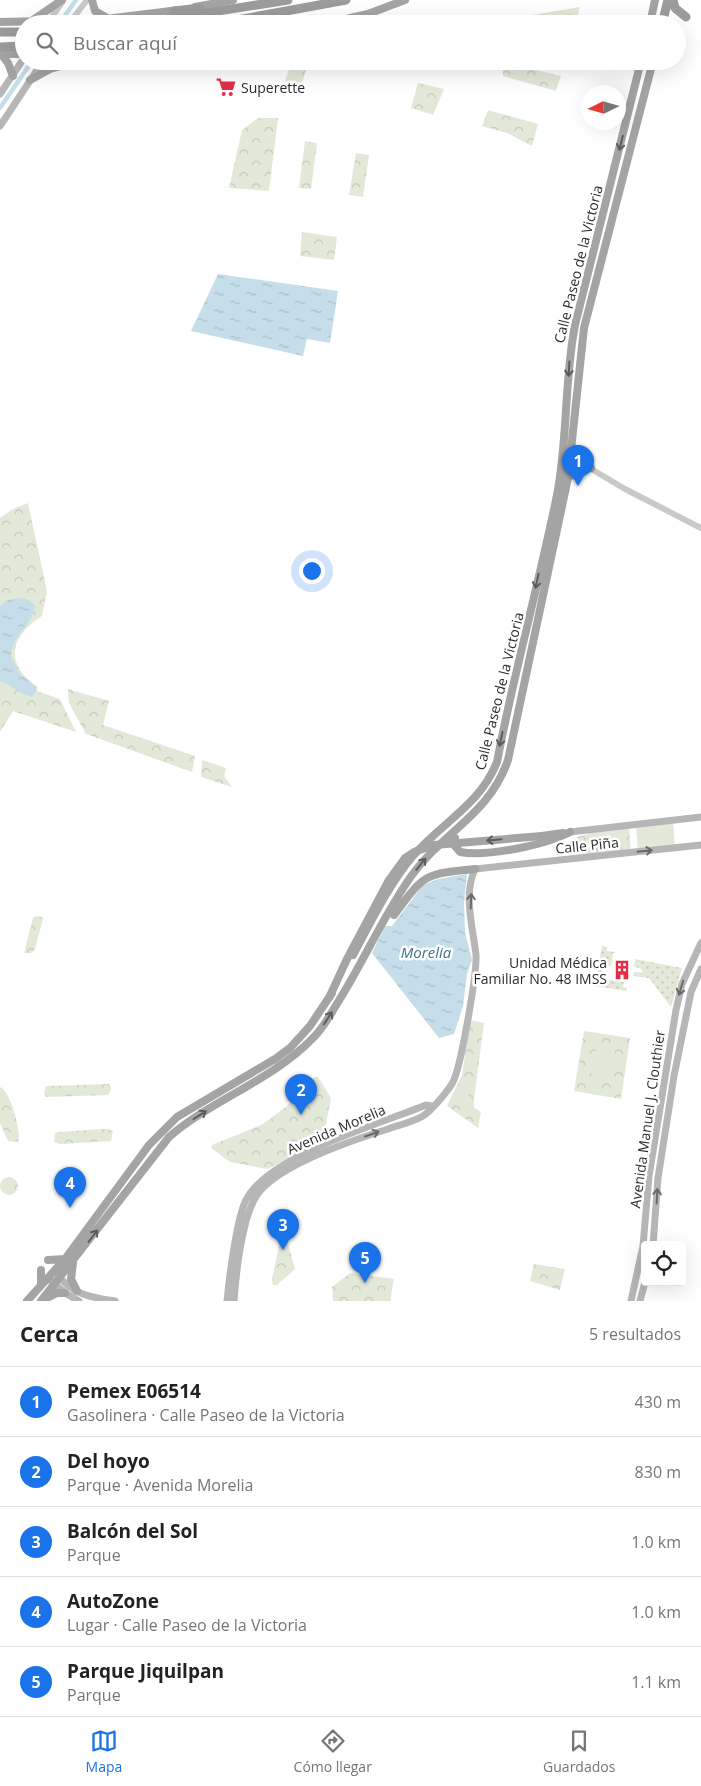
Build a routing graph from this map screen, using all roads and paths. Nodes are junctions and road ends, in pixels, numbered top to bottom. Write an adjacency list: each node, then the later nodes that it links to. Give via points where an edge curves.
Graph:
1 (63, 0): 13 (main road); 14 (street)
2 (87, 0): 15 (street)
3 (92, 0): 16 (main road)
4 (232, 0): 12 (main road)
5 (288, 0): 11 (highway)
6 (346, 0): 19 (highway)
7 (405, 0): 20 (main road)
8 (656, 0): 21 (main road)
9 (668, 0): 22 (highway)
10 (673, 0): 23 (highway, via 675,8)
11 (255, 5): 12 (highway); 18 (highway)
12 (174, 11): 17 (main road)
13 (43, 15)
14 (54, 15)
15 (75, 15)
16 (100, 15)
17 (141, 15)
18 (192, 15)
19 (268, 15)
20 (364, 15)
21 (652, 15)
22 (665, 15)
23 (684, 15)
24 (0, 22): 25 (main road)
25 (15, 22)
26 (0, 32): 27 (highway)
27 (15, 32)
28 (15, 47): 29 (highway)
29 (0, 52): 30 (main road); 36 (main road)
30 (15, 53)
31 (17, 70): 36 (main road)
32 (37, 70): 37 (main road)
33 (48, 70): 37 (main road)
34 (639, 70): 40 (main road, Calle Paseo de la Victoria, one-way to 40, via 575,325)
35 (650, 70): 41 (main road, Calle Paseo de la Victoria, via 584,328)
36 (13, 76): 38 (main road)
37 (30, 80): 39 (main road)
38 (0, 94)
39 (0, 126)
40 (563, 453): 41 (street); 45 (main road, Calle Paseo de la Victoria)
41 (572, 457): 42 (street); 43 (main road, Calle Paseo de la Victoria)
42 (590, 468): 43 (main road, via 581,469); 44 (street)
43 (568, 478): 46 (main road, Calle Paseo de la Victoria)
44 (701, 528)
45 (547, 537): 46 (main road, via 551,545); 47 (main road, Calle Paseo de la Victoria, one-way to 47)
46 (548, 575): 48 (main road, Calle Paseo de la Victoria)
47 (526, 633): 48 (main road, via 524,659); 57 (main road, Calle Paseo de la Victoria, one-way to 57, via 491,777 478,796 424,844 401,871)
48 (528, 667): 50 (main road, Calle Paseo de la Victoria, via 502,774 487,800)
49 (701, 817): 51 (main road, Calle Piña)
50 (462, 825): 51 (main road, via 454,845 466,853 545,843); 54 (main road, Calle Paseo de la Victoria, one-way to 50, via 426,857)
51 (570, 832): 57 (main road, one-way to 57, bridge, via 434,845 414,852 389,880)
52 (701, 845): 53 (main road, Calle Piña, one-way to 52)
53 (475, 869): 54 (main road, via 438,873 423,880); 58 (main road, Avenida Morelia, one-way to 53, via 448,1090 458,1070 476,956 471,933 471,880)
54 (382, 927): 62 (main road, Calle Paseo de la Victoria, one-way to 54, via 169,1137 186,1123 274,1071 313,1039 356,975)
55 (701, 943): 76 (main road, Avenida Manuel J. Clouthier, one-way to 76, via 682,984 676,1010 649,1176 643,1246)
56 (701, 969): 59 (main road, Avenida Manuel J. Clouthier, one-way to 56, via 658,1178 676,1067 691,992)
57 (329, 998): 60 (main road, Calle Paseo de la Victoria, via 304,1034 282,1054 189,1109 162,1130)
58 (431, 1106): 74 (main road, Avenida Morelia, via 426,1105 326,1144 286,1164 258,1184 243,1206); 75 (main road, Avenida Morelia, one-way to 58, via 248,1211 261,1189 286,1171 324,1152 424,1115)
59 (653, 1241)
60 (64, 1259): 61 (main road); 64 (main road, Calle Paseo de la Victoria)
61 (48, 1260)
62 (73, 1261): 66 (main road, Calle Paseo de la Victoria); 70 (main road, via 71,1280)
63 (41, 1270): 68 (main road)
64 (55, 1270): 65 (main road, Calle Paseo de la Victoria); 66 (main road)
65 (48, 1278): 66 (main road); 68 (main road, Calle Paseo de la Victoria)
66 (57, 1281): 69 (main road); 70 (main road); 72 (main road, Calle Paseo de la Victoria)
67 (644, 1286): 77 (main road)
68 (40, 1287): 71 (main road, Calle Paseo de la Victoria)
69 (65, 1293): 70 (main road); 72 (main road, via 52,1294)
70 (79, 1296): 73 (main road)
71 (27, 1301)
72 (41, 1301)
73 (115, 1301)
74 (227, 1301)
75 (234, 1301)
76 (630, 1301)
77 (640, 1301)

